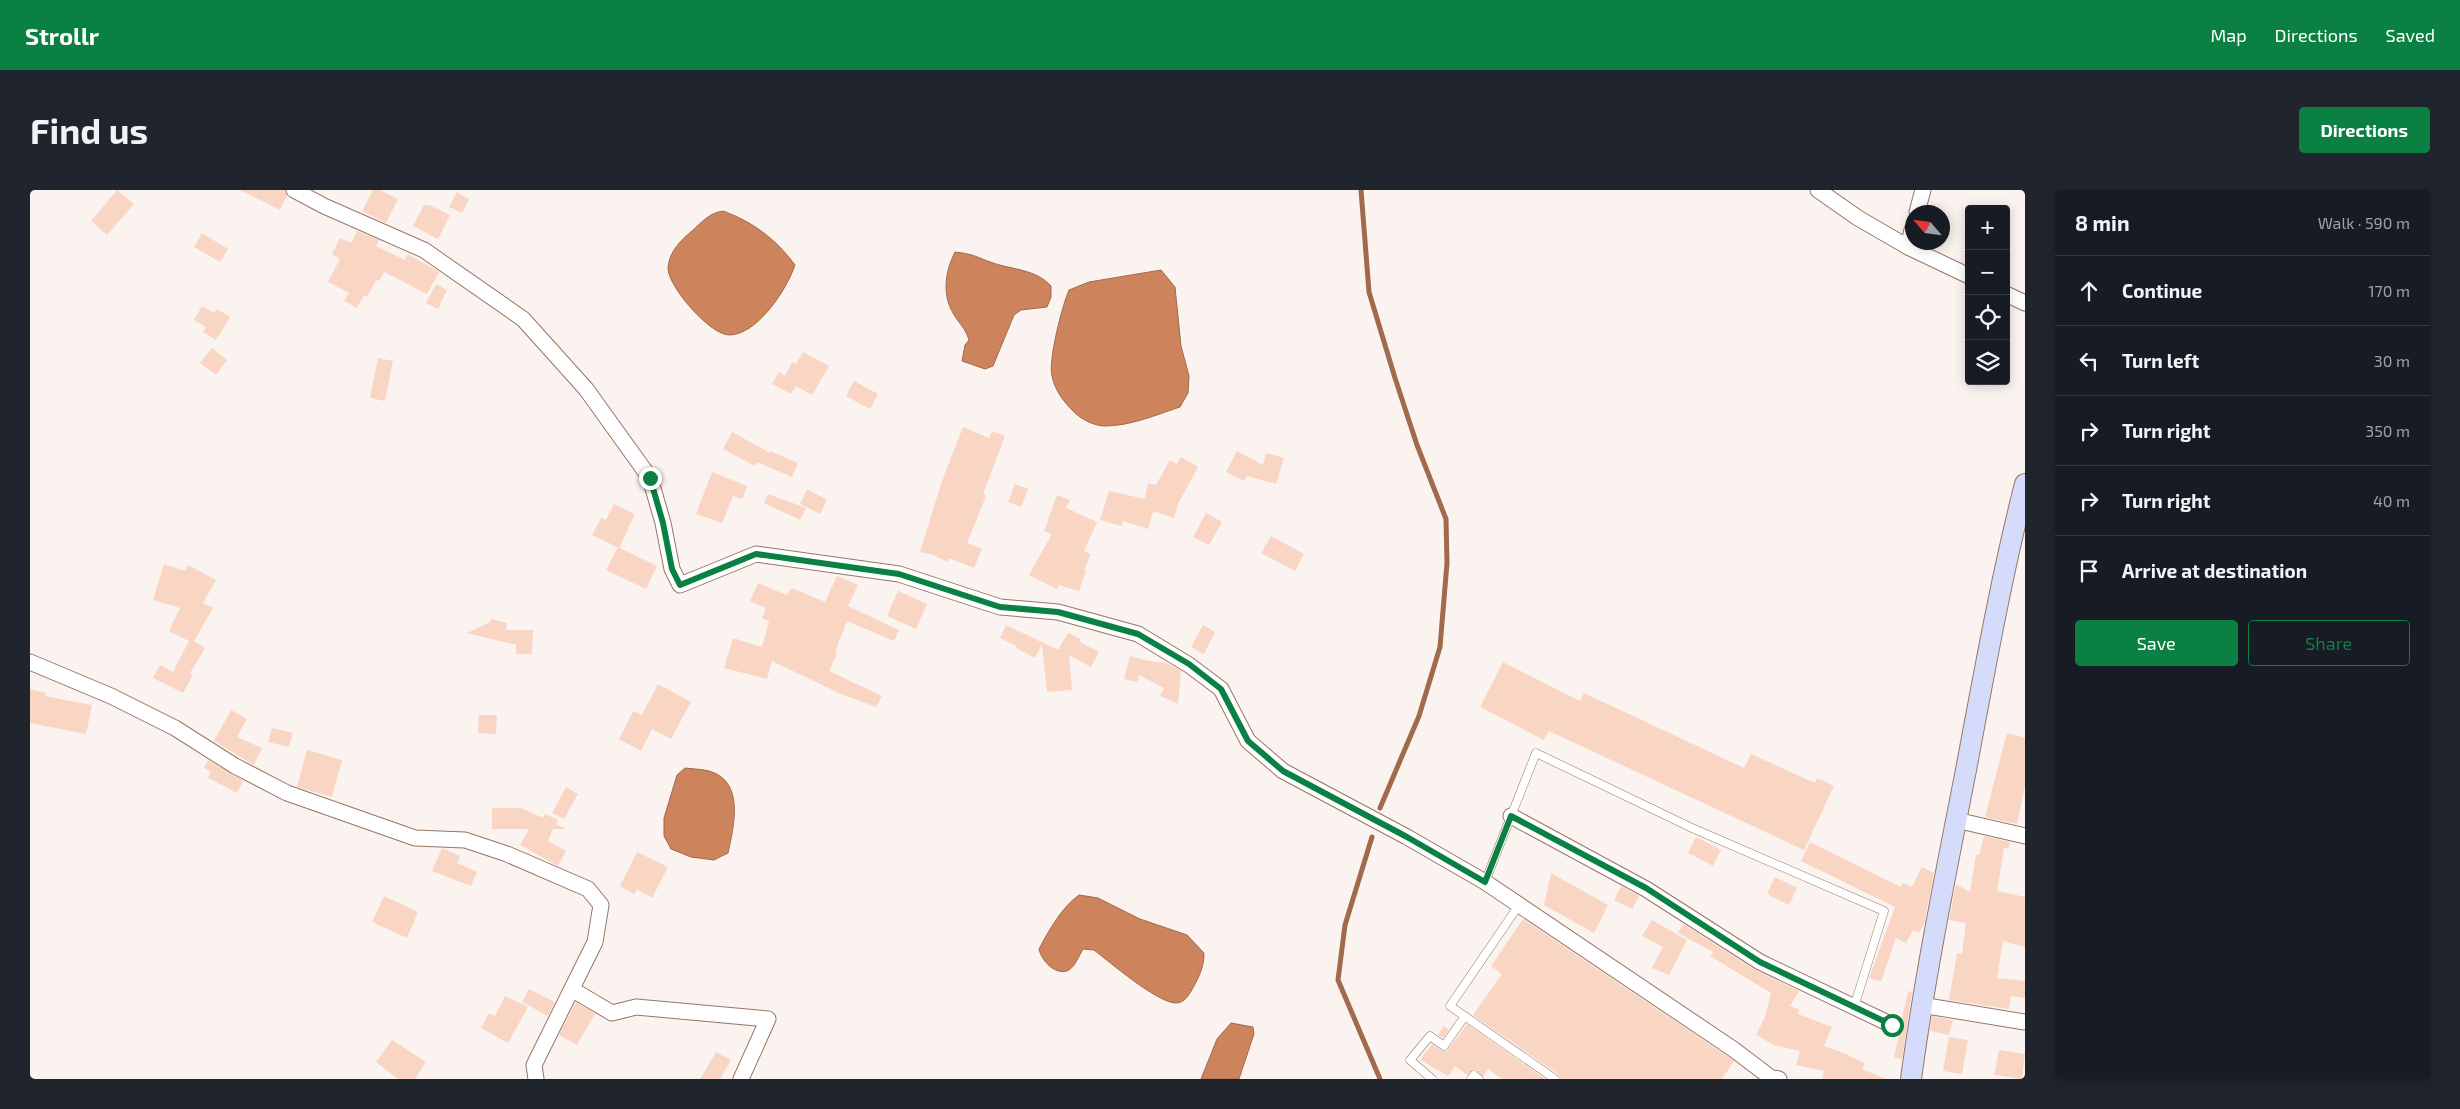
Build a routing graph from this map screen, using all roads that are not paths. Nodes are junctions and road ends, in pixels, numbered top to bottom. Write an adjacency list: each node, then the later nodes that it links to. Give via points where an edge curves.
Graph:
1 (294, 190): 15 (street, via 424,250 523,319 586,389 650,478 672,569 680,585 756,554 899,574 1000,607 1058,612 1138,634 1189,664 1221,689 1248,741 1283,771)
2 (1818, 190): 5 (street)
3 (1923, 190): 4 (street)
4 (1919, 205)
5 (1905, 245)
6 (1914, 250): 7 (street)
7 (1965, 274)
8 (2008, 295): 9 (street)
9 (2025, 303)
10 (2024, 496): 13 (street, via 1993,628)
11 (30, 662): 17 (street, via 111,696 175,728 235,766 287,793 415,838 465,840 507,854 588,889 601,905 595,942)
12 (1511, 816): 15 (lane); 19 (street, via 1646,888 1760,962); 19 (lane, via 1536,753 1692,828 1884,911)
13 (1956, 820): 14 (street); 18 (street)
14 (2025, 836)
15 (1485, 882): 16 (street)
16 (1519, 905): 20 (lane, via 1450,1006); 29 (street)
17 (572, 990): 23 (street, via 534,1065); 24 (street, via 612,1013 636,1006 768,1019)
18 (1921, 1005): 21 (street); 30 (street)
19 (1854, 1007): 22 (street)
20 (1465, 1016): 25 (lane, via 1444,1046 1430,1036 1410,1060); 28 (lane)
21 (2025, 1022)
22 (1892, 1025)
23 (536, 1079)
24 (741, 1079)
25 (1432, 1079)
26 (1471, 1079): 27 (lane, via 1474,1076)
27 (1479, 1079)
28 (1555, 1079)
29 (1775, 1079)
30 (1911, 1079)

